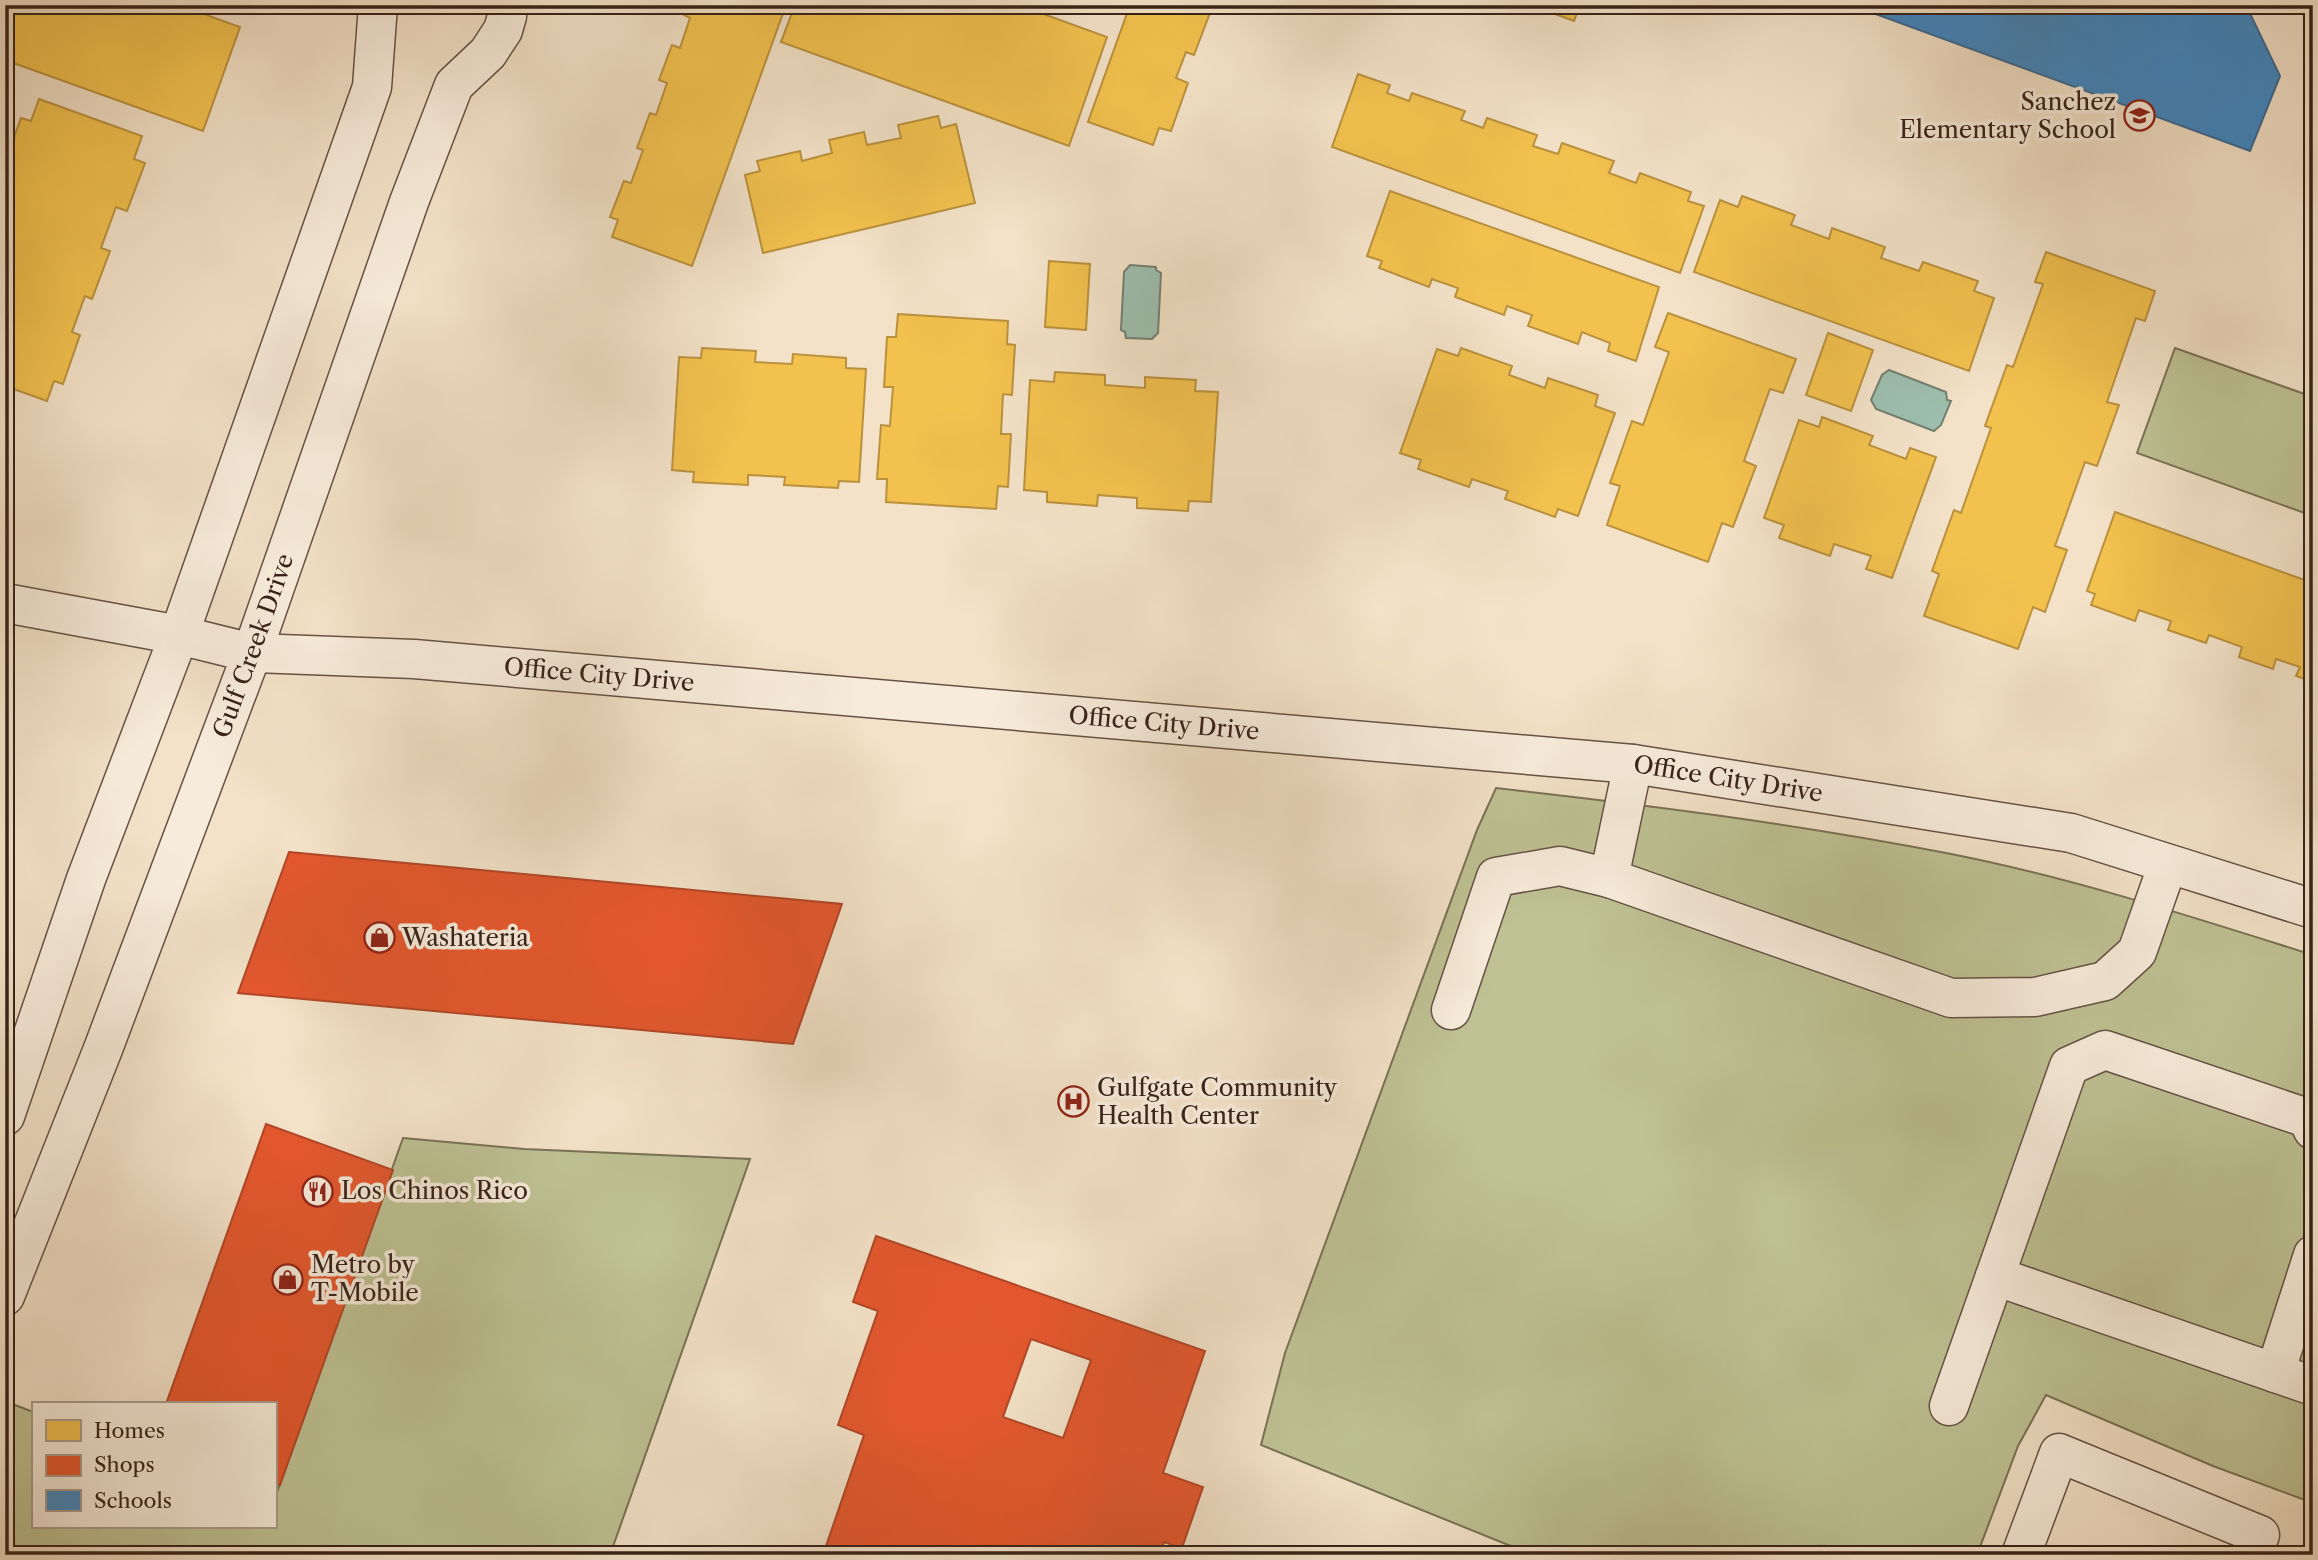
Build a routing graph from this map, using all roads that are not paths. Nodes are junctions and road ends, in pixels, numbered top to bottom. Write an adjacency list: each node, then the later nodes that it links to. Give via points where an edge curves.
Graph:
1 (378, 5): 4 (street, via 372,87)
2 (505, 5): 5 (street, Gulf Creek Drive, via 503,30 488,53 454,85)
3 (5, 603): 4 (street, Office City Drive)
4 (179, 635): 5 (street, Office City Drive); 11 (street, via 86,879)
5 (252, 653): 6 (street, Office City Drive, via 414,659); 15 (street, Gulf Creek Drive)
6 (1633, 764): 7 (street, Office City Drive, via 2071,833); 8 (street)
7 (2168, 864): 8 (street, via 2137,953 2105,981 2035,997 1951,998); 9 (street, Office City Drive)
8 (1609, 878): 10 (street, via 1560,866 1496,877)
9 (2313, 909)
10 (1451, 1010)
11 (5, 1116)
12 (2313, 1130): 14 (street, via 2307,1118 2105,1050 2069,1066)
13 (2313, 1255): 16 (street)
14 (1995, 1276): 16 (street); 18 (street)
15 (5, 1296)
16 (2275, 1373): 17 (street)
17 (2313, 1386)
18 (1949, 1406)
19 (2021, 1555): 20 (street, via 2059,1453 2260,1535)
20 (2252, 1555)

